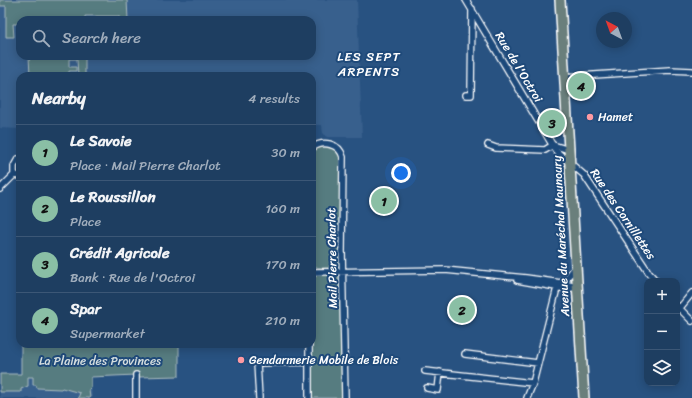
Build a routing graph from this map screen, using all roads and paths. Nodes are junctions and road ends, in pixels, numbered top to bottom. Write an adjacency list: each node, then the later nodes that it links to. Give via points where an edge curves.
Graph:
1 (466, 0): 3 (street, Rue de l'Octroi)
2 (560, 0): 5 (main road, Avenue du Maréchal Maunoury)
3 (472, 9): 6 (street, via 471,95); 8 (street, Rue de l'Octroi)
4 (692, 71): 5 (street, via 670,70)
5 (564, 77): 10 (main road, Avenue du Maréchal Maunoury)
6 (466, 95)
7 (488, 145): 8 (street, via 496,148 545,150)
8 (553, 145): 10 (street); 12 (street, Rue de l'Octroi)
9 (316, 146): 17 (street, Mail Pierre Charlot, via 332,144 341,151 343,157)
10 (568, 150): 12 (main road, Avenue du Maréchal Maunoury)
11 (16, 162): 13 (street)
12 (569, 162): 16 (main road, Avenue du Maréchal Maunoury); 19 (street, Rue des Cornillettes, via 584,174)
13 (16, 172)
14 (16, 176): 15 (street)
15 (0, 189)
16 (575, 268): 20 (street); 21 (main road, Avenue du Maréchal Maunoury)
17 (343, 271): 18 (street); 20 (street, via 445,270); 38 (street, Mail Pierre Charlot)
18 (316, 272)
19 (653, 278)
20 (559, 286): 21 (street); 29 (street)
21 (576, 287): 40 (main road, Avenue du Maréchal Maunoury)
22 (692, 293): 23 (street)
23 (680, 306)
24 (680, 310): 25 (street)
25 (692, 321)
26 (308, 348): 28 (street)
27 (465, 354): 29 (street)
28 (309, 362): 36 (street, via 257,363); 37 (street)
29 (538, 363): 33 (street)
30 (424, 371): 31 (street)
31 (440, 372): 33 (street); 34 (street, via 438,390)
32 (136, 375): 35 (street)
33 (533, 383): 39 (street)
34 (427, 388)
35 (136, 398)
36 (258, 398)
37 (309, 398)
38 (345, 398)
39 (527, 398)
40 (584, 398)

